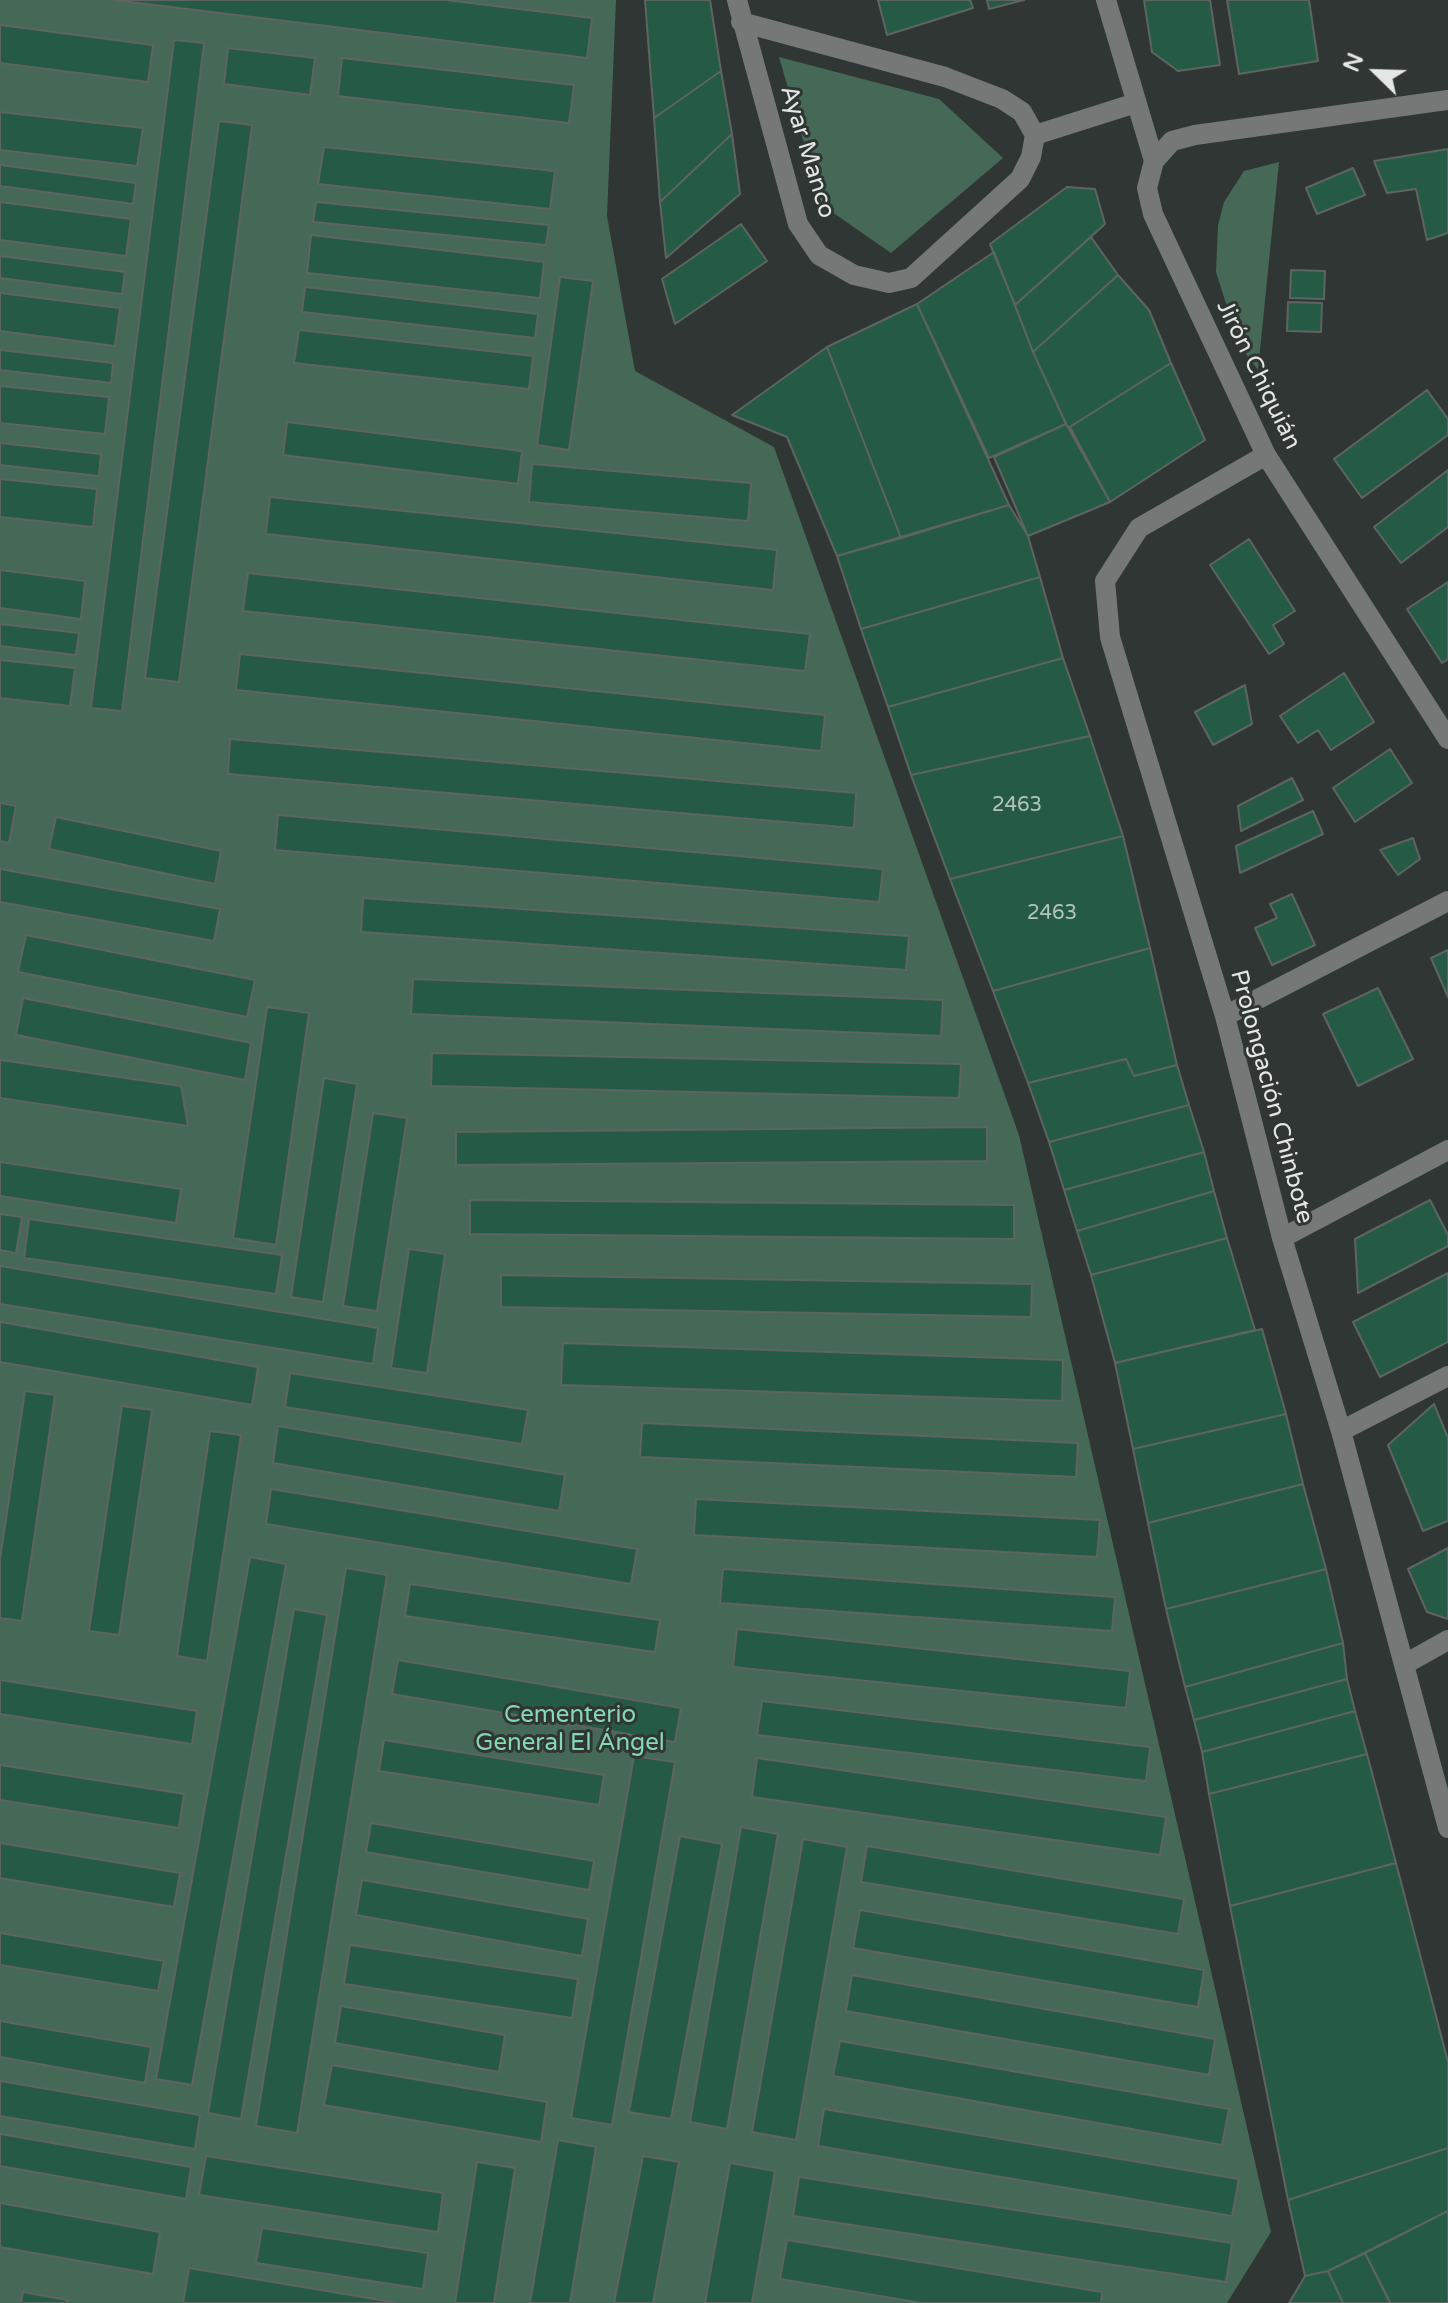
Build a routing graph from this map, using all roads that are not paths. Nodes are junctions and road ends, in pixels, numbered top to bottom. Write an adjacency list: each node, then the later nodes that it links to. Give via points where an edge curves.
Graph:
1 (737, 0): 3 (street, Ayar Manco)
2 (1106, 0): 5 (street, Jirón Chiquián)
3 (741, 22): 6 (street, via 945,77 1002,99 1022,112); 6 (street, Ayar Manco, via 798,224 819,255 854,275 889,283 911,278 1020,179)
4 (1448, 100): 7 (street, via 1195,135 1172,141)
5 (1136, 103): 6 (street); 7 (street, Jirón Chiquián)
6 (1035, 135)
7 (1154, 161): 8 (street, Jirón Chiquián, via 1147,188 1153,214)
8 (1266, 455): 9 (street, Jirón Chiquián); 11 (street, Prolongación Chinbote, via 1139,528 1105,581 1110,637)
9 (1448, 739)
10 (1448, 901): 11 (street)
11 (1225, 1016): 13 (street, Prolongación Chinbote)
12 (1448, 1150): 13 (street)
13 (1282, 1238): 15 (street, Prolongación Chinbote)
14 (1448, 1376): 15 (street)
15 (1341, 1431): 17 (street, Prolongación Chinbote)
16 (1448, 1640): 17 (street)
17 (1405, 1664): 18 (street, Prolongación Chinbote)
18 (1448, 1828)

